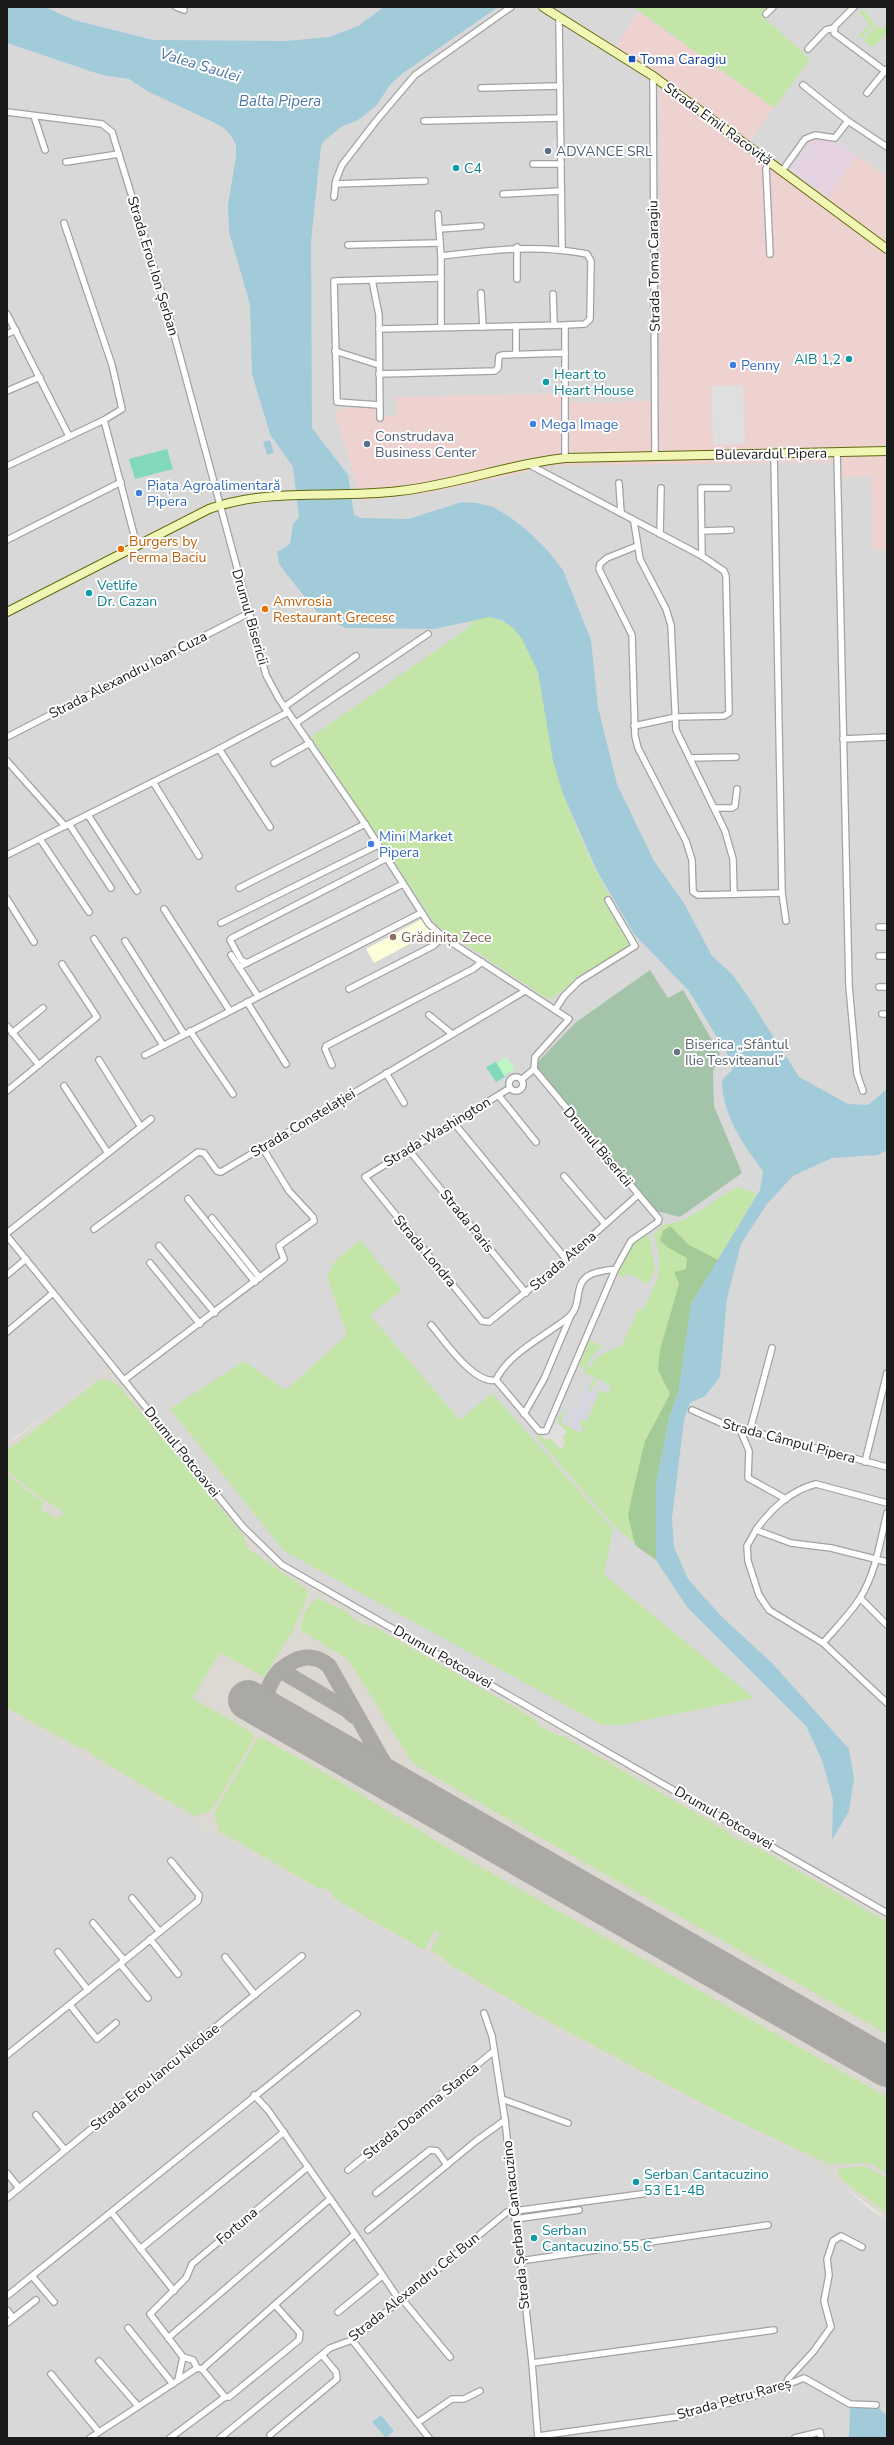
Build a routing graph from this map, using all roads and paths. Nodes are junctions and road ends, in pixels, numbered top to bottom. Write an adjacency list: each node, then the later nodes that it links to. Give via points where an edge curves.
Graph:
1 (176, 7): 6 (street)
2 (511, 7): 31 (street, via 406,84 352,150 342,165)
3 (543, 7): 8 (main road, Strada Emil Racoviță)
4 (773, 7): 7 (street)
5 (854, 7): 9 (street)
6 (184, 10)
7 (766, 14)
8 (559, 17): 12 (main road, Strada Emil Racoviță); 14 (street)
9 (834, 28): 10 (street, via 826,30); 11 (street, via 834,33)
10 (808, 48)
11 (886, 70): 16 (street)
12 (653, 76): 26 (main road, Strada Emil Racoviță); 74 (street, Strada Toma Caragiu)
13 (803, 85): 21 (street)
14 (560, 86): 15 (street); 19 (street)
15 (481, 88)
16 (867, 93)
17 (7, 112): 18 (street, Strada Erou Ion Șerban)
18 (34, 116): 23 (street); 24 (street, Strada Erou Ion Șerban, via 108,127)
19 (560, 118): 20 (street); 28 (street)
20 (424, 121)
21 (848, 121): 22 (street); 29 (street, via 835,138 815,135 805,139)
22 (887, 147)
23 (45, 150)
24 (119, 154): 25 (street); 84 (street, Strada Erou Ion Șerban, via 171,323)
25 (66, 162)
26 (769, 162): 29 (main road, Strada Emil Racoviță); 44 (street, via 766,169)
27 (533, 164): 28 (street)
28 (561, 164): 32 (street)
29 (782, 171): 43 (main road, Strada Emil Racoviță)
30 (425, 181): 31 (street)
31 (335, 184): 34 (street)
32 (561, 191): 33 (street); 42 (street)
33 (503, 194)
34 (334, 197)
35 (438, 214): 38 (street)
36 (64, 223): 69 (street, via 112,365 122,409)
37 (481, 226): 38 (street)
38 (439, 229): 39 (street)
39 (440, 242): 40 (street); 45 (street)
40 (348, 245)
41 (517, 247): 42 (street); 45 (street); 48 (street)
42 (562, 249): 53 (street, via 587,254 591,261 590,320 585,324)
43 (887, 249)
44 (770, 254)
45 (441, 256): 46 (street)
46 (441, 278): 47 (street); 55 (street)
47 (372, 280): 57 (street); 60 (street, via 334,282)
48 (517, 280)
49 (481, 293): 56 (street)
50 (553, 294): 52 (street)
51 (7, 314): 58 (street)
52 (554, 325): 53 (street); 54 (street)
53 (565, 325): 61 (street)
54 (516, 326): 56 (street); 62 (street)
55 (441, 327): 56 (street); 57 (street)
56 (483, 327)
57 (379, 329): 63 (street)
58 (16, 330): 59 (street); 65 (street)
59 (7, 334)
60 (335, 351): 63 (street); 67 (street, via 337,402)
61 (566, 353): 62 (street); 75 (street)
62 (516, 354): 64 (street, via 500,356 498,368 494,371)
63 (379, 365): 64 (street)
64 (379, 374): 67 (street)
65 (40, 377): 66 (street); 70 (street)
66 (7, 391)
67 (379, 405): 68 (street)
68 (380, 418)
69 (104, 420): 70 (street); 80 (street)
70 (69, 436): 78 (street)
71 (887, 451): 72 (main road, Bulevardul Pipera)
72 (837, 452): 73 (main road, Bulevardul Pipera); 104 (street)
73 (774, 454): 74 (main road, Bulevardul Pipera); 127 (street)
74 (655, 456): 75 (main road, Bulevardul Pipera)
75 (565, 458): 76 (main road, Bulevardul Pipera)
76 (546, 461): 77 (main road, Bulevardul Pipera); 79 (street)
77 (528, 464): 79 (street); 84 (main road, Bulevardul Pipera, via 441,485 400,491 243,499)
78 (7, 465)
79 (547, 474): 85 (street)
80 (121, 482): 90 (street); 91 (street)
81 (619, 483): 85 (street)
82 (661, 488): 89 (street)
83 (728, 488): 88 (street, via 701,488)
84 (219, 506): 91 (main road); 95 (street, Drumul Bisericii)
85 (621, 513): 86 (street)
86 (634, 522): 89 (street); 92 (street)
87 (731, 530): 88 (street)
88 (702, 531): 93 (street)
89 (660, 534): 93 (street)
90 (7, 540)
91 (137, 546): 94 (main road)
92 (637, 546): 99 (street, via 640,559 666,609 671,625); 101 (street, via 607,558 600,564 600,569 632,635)
93 (702, 556): 99 (street, via 724,571 726,576 731,707 729,713 724,716)
94 (7, 612)
95 (249, 613): 98 (street, Drumul Bisericii, via 266,674); 102 (street, Strada Alexandru Ioan Cuza)
96 (428, 634): 100 (street)
97 (356, 656): 98 (street)
98 (286, 709): 100 (street, Drumul Bisericii); 106 (street)
99 (676, 717): 101 (street); 108 (street, via 676,730)
100 (296, 723): 105 (street, Drumul Bisericii)
101 (634, 726): 128 (street, via 638,748 690,850 693,892 698,895)
102 (7, 737)
103 (887, 737): 104 (street)
104 (843, 739): 178 (street, via 849,986 857,1074)
105 (310, 743): 110 (street); 115 (street, Drumul Bisericii)
106 (219, 749): 111 (street); 117 (street)
107 (736, 757): 108 (street)
108 (690, 758): 113 (street)
109 (7, 761): 116 (street)
110 (274, 763)
111 (153, 782): 114 (street); 121 (street)
112 (737, 789): 113 (street, via 735,806)
113 (715, 808): 128 (street, via 733,859)
114 (88, 815): 116 (street); 126 (street)
115 (365, 824): 119 (street, Drumul Bisericii); 125 (street)
116 (67, 825): 118 (street); 124 (street)
117 (270, 826)
118 (40, 839): 120 (street); 132 (street)
119 (378, 845): 122 (street, Drumul Bisericii); 135 (street)
120 (7, 855)
121 (199, 856)
122 (386, 858): 123 (street, Drumul Bisericii); 146 (street, via 232,938 230,940 241,960)
123 (403, 884): 133 (street, Drumul Bisericii); 146 (street)
124 (111, 888)
125 (239, 888)
126 (137, 892)
127 (782, 893): 128 (street); 134 (street)
128 (734, 894)
129 (7, 899): 141 (street)
130 (608, 900): 156 (street, via 635,946 579,981)
131 (164, 909): 157 (street)
132 (89, 912)
133 (421, 913): 138 (street, Drumul Bisericii); 153 (street)
134 (786, 921)
135 (221, 923)
136 (879, 927): 137 (street)
137 (887, 927)
138 (443, 937): 145 (street, Drumul Bisericii); 151 (street, via 433,946)
139 (94, 939): 166 (street)
140 (125, 941): 164 (street)
141 (34, 942)
142 (231, 955): 148 (street)
143 (879, 956): 144 (street)
144 (887, 956)
145 (482, 962): 152 (street, Drumul Bisericii); 171 (street, via 474,969 326,1046)
146 (247, 963): 148 (street)
147 (62, 964): 170 (street, via 97,1017)
148 (239, 967): 153 (street)
149 (879, 987): 150 (street)
150 (887, 987)
151 (349, 989)
152 (525, 990): 156 (street, Drumul Bisericii); 165 (street, Strada Constelației)
153 (258, 996): 154 (street)
154 (247, 1002): 157 (street); 169 (street)
155 (43, 1008): 163 (street)
156 (554, 1010): 159 (street, Drumul Bisericii)
157 (230, 1011): 162 (street)
158 (429, 1015): 165 (street)
159 (569, 1020): 160 (street, Drumul Bisericii); 172 (street, via 535,1057)
160 (575, 1023)
161 (7, 1026): 163 (street)
162 (190, 1031): 164 (street); 179 (street)
163 (12, 1033): 170 (street)
164 (184, 1034): 166 (street)
165 (452, 1034): 173 (street, Strada Constelației)
166 (163, 1045): 167 (street)
167 (145, 1055)
168 (99, 1060): 184 (street)
169 (286, 1064)
170 (39, 1065): 177 (street)
171 (332, 1065)
172 (534, 1069): 174 (street); 191 (street, Drumul Bisericii)
173 (386, 1073): 181 (street); 186 (street, Strada Constelației)
174 (521, 1080): 176 (street, via 517,1077 512,1079); 176 (street, via 523,1086 520,1090 514,1091)
175 (64, 1086): 188 (street)
176 (510, 1088): 180 (street, Strada Washington)
177 (7, 1091)
178 (863, 1091)
179 (233, 1094)
180 (499, 1096): 183 (street, Strada Washington); 185 (street)
181 (404, 1103)
182 (151, 1120): 184 (street)
183 (454, 1122): 187 (street, Strada Washington); 199 (street)
184 (140, 1127): 188 (street)
185 (536, 1142)
186 (262, 1147): 195 (street, Strada Constelației, via 219,1172 204,1153 198,1152); 203 (street, via 289,1191 314,1219 311,1224 278,1246 284,1259)
187 (408, 1149): 190 (street, Strada Washington); 205 (street, Strada Paris)
188 (108, 1153): 196 (street)
189 (564, 1176): 194 (street)
190 (366, 1177): 209 (street, Strada Londra)
191 (638, 1195): 194 (street, Strada Atena); 201 (street, Drumul Bisericii, via 659,1220 630,1241)
192 (188, 1199): 203 (street)
193 (212, 1218): 203 (street)
194 (605, 1224): 199 (street, Strada Atena)
195 (94, 1229)
196 (7, 1234): 198 (street, Drumul Potcoavei)
197 (159, 1246): 206 (street)
198 (26, 1259): 202 (street); 204 (street, Drumul Potcoavei)
199 (566, 1259): 205 (street, Strada Atena)
200 (150, 1263): 208 (street)
201 (615, 1270): 207 (street, via 595,1271 583,1281); 217 (street, Drumul Bisericii, via 546,1431 539,1431)
202 (7, 1275)
203 (257, 1280): 206 (street)
204 (53, 1293): 211 (street); 214 (street, Drumul Potcoavei)
205 (526, 1293): 209 (street, Strada Atena)
206 (215, 1312): 208 (street)
207 (571, 1315): 215 (street, via 526,1346); 217 (street, via 544,1378)
208 (200, 1324): 214 (street)
209 (486, 1324)
210 (431, 1325): 215 (street, via 465,1366 484,1380)
211 (7, 1332)
212 (772, 1348): 219 (street)
213 (887, 1373): 220 (street)
214 (124, 1380): 234 (street, Drumul Potcoavei, via 243,1527 282,1565)
215 (496, 1380): 217 (street, Drumul Bisericii)
216 (692, 1410): 218 (street, Strada Câmpul Pipera, via 721,1423)
217 (524, 1414)
218 (739, 1427): 219 (street, Strada Câmpul Pipera); 222 (street, via 749,1451 748,1478)
219 (750, 1430): 220 (street, Strada Câmpul Pipera)
220 (865, 1462): 221 (street, Strada Câmpul Pipera)
221 (887, 1467)
222 (786, 1499): 223 (street, via 816,1484); 225 (street, via 767,1515)
223 (887, 1502)
224 (887, 1513): 226 (street)
225 (756, 1530): 226 (street, via 792,1543 831,1548); 230 (street, via 747,1546 748,1561 759,1595 779,1617)
226 (877, 1559): 227 (street); 228 (street)
227 (887, 1562)
228 (860, 1598): 229 (street); 230 (street)
229 (887, 1625)
230 (823, 1643): 231 (street)
231 (887, 1703)
232 (170, 1861): 236 (street, via 200,1898)
233 (132, 1898): 236 (street)
234 (887, 1913)
235 (93, 1923): 241 (street)
236 (160, 1932): 237 (street)
237 (150, 1939): 241 (street); 242 (street)
238 (58, 1952): 243 (street)
239 (302, 1956): 244 (street, Strada Erou Iancu Nicolae)
240 (225, 1957): 244 (street)
241 (122, 1962): 243 (street); 245 (street)
242 (178, 1974)
243 (88, 1990): 246 (street)
244 (255, 1995): 258 (street, Strada Erou Iancu Nicolae)
245 (148, 1998)
246 (70, 2005): 249 (street, via 97,2039); 251 (street)
247 (484, 2013): 250 (street, Strada Șerban Cantacuzino)
248 (356, 2014): 252 (street)
249 (116, 2023)
250 (494, 2052): 253 (street, Strada Șerban Cantacuzino); 261 (street, Strada Doamna Stanca)
251 (7, 2055)
252 (254, 2095): 257 (street); 270 (street)
253 (502, 2099): 255 (street, Strada Șerban Cantacuzino); 256 (street)
254 (36, 2115): 258 (street)
255 (505, 2120): 259 (street); 269 (street, Strada Șerban Cantacuzino)
256 (568, 2123)
257 (284, 2132): 260 (street); 276 (street)
258 (65, 2150): 263 (street, Strada Erou Iancu Nicolae)
259 (447, 2165): 264 (street, via 436,2151 430,2150); 273 (street)
260 (308, 2167): 267 (street); 280 (street, Fortuna, via 192,2264 186,2278)
261 (348, 2170)
262 (7, 2173): 263 (street)
263 (19, 2188): 266 (street, Strada Erou Iancu Nicolae)
264 (376, 2193)
265 (649, 2193): 269 (street, Strada Alexandru Cel Bun)
266 (7, 2198)
267 (330, 2198): 274 (street); 292 (street)
268 (579, 2210): 271 (street)
269 (515, 2211): 271 (street, Strada Șerban Cantacuzino); 283 (street, Strada Alexandru Cel Bun, via 507,2212)
270 (112, 2213): 276 (street); 278 (street)
271 (515, 2219): 277 (street, Strada Șerban Cantacuzino)
272 (768, 2225): 277 (street)
273 (368, 2230)
274 (355, 2234): 279 (street); 285 (street)
275 (862, 2247): 303 (street, via 841,2236 830,2245 826,2259 829,2283 824,2301 831,2327 820,2344 788,2379)
276 (140, 2249): 280 (street)
277 (520, 2261): 298 (street, Strada Șerban Cantacuzino)
278 (32, 2276): 281 (street); 284 (street)
279 (382, 2276): 283 (street); 287 (street)
280 (174, 2291): 292 (street, Fortuna, via 150,2314)
281 (7, 2296)
282 (36, 2300): 288 (street)
283 (401, 2300): 293 (street, Strada Alexandru Cel Bun); 296 (street)
284 (54, 2302)
285 (275, 2305): 299 (street); 305 (street, via 300,2333 299,2340 230,2398)
286 (7, 2310): 288 (street)
287 (338, 2312)
288 (13, 2318): 289 (street)
289 (7, 2323)
290 (128, 2328): 302 (street)
291 (774, 2330): 298 (street)
292 (168, 2338): 295 (street)
293 (352, 2340): 294 (street, Strada Alexandru Cel Bun, via 330,2348); 308 (street)
294 (322, 2355): 310 (street, via 336,2372 337,2379); 314 (street, Strada Alexandru Cel Bun)
295 (183, 2357): 299 (street, via 193,2360); 301 (street)
296 (450, 2357)
297 (99, 2361): 307 (street)
298 (535, 2362): 311 (street, Strada Șerban Cantacuzino)
299 (199, 2368): 301 (street); 305 (street)
300 (51, 2374): 309 (street)
301 (178, 2380): 302 (street)
302 (172, 2384): 307 (street)
303 (786, 2385): 306 (street, Strada Petru Rareș, via 804,2378 850,2404); 311 (street, Strada Petru Rareș, via 684,2416)
304 (480, 2391): 308 (street, via 464,2399 452,2399)
305 (225, 2397): 313 (street)
306 (876, 2405)
307 (138, 2406): 309 (street)
308 (417, 2423): 315 (street)
309 (99, 2432): 312 (street)
310 (270, 2435)
311 (538, 2437)
312 (90, 2438)
313 (170, 2438)
314 (220, 2438)
315 (429, 2438)
316 (795, 2438): 317 (street, via 820,2432)
317 (821, 2438)

